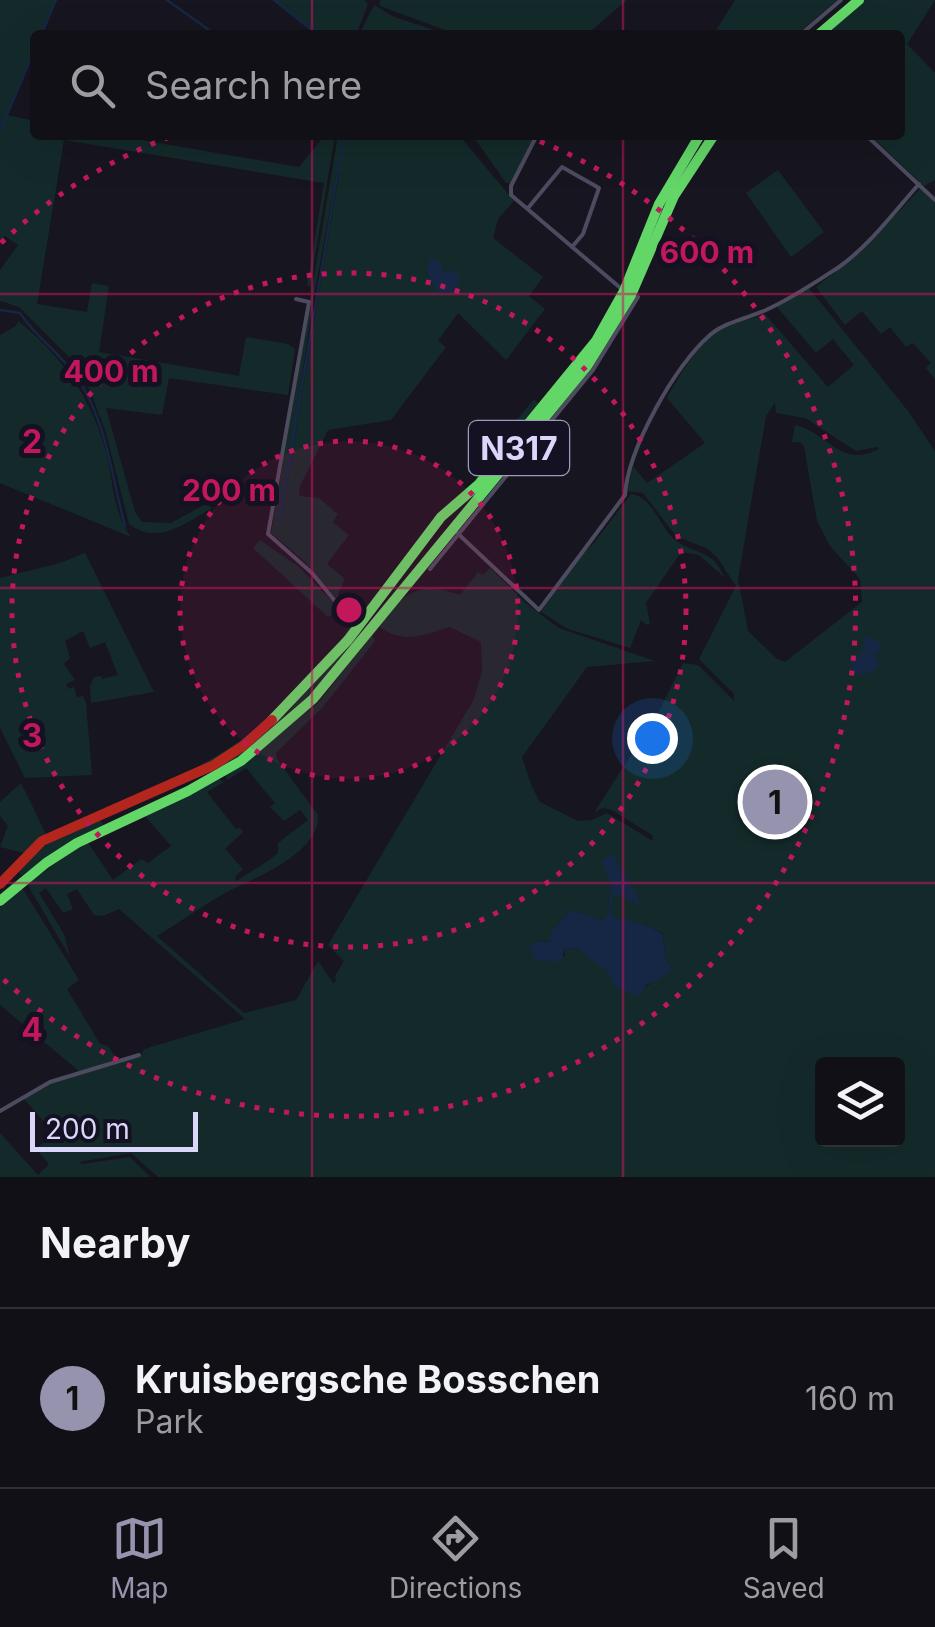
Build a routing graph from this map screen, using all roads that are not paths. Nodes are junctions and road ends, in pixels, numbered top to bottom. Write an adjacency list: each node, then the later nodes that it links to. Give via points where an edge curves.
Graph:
1 (841, 0): 3 (street)
2 (859, 0): 4 (main road)
3 (806, 30)
4 (824, 30)
5 (535, 140): 11 (street, via 510,190)
6 (697, 140): 12 (main road, via 670,181)
7 (711, 140): 12 (main road, N317)
8 (871, 140): 9 (street)
9 (919, 184): 10 (street); 16 (street, via 843,264 769,309 711,333 662,400 619,504 539,610)
10 (935, 200)
11 (528, 208): 13 (street); 13 (street, via 562,167 599,188 584,234)
12 (657, 221): 14 (main road, N317)
13 (572, 247): 14 (street)
14 (630, 294): 16 (main road, N317, via 603,350); 17 (main road, via 480,484 442,516)
15 (296, 300): 18 (street, via 309,302 268,534)
16 (456, 532): 17 (main road, N317)
17 (417, 566): 18 (main road, N317)
18 (366, 624): 19 (main road, N317, via 292,720 188,791)
19 (106, 821): 20 (main road, via 42,841); 21 (main road, N317)
20 (12, 870): 21 (street); 22 (main road)
21 (22, 882): 23 (main road, N317)
22 (0, 884)
23 (0, 901)
24 (138, 1055): 25 (street, via 50,1082)
25 (0, 1111)

